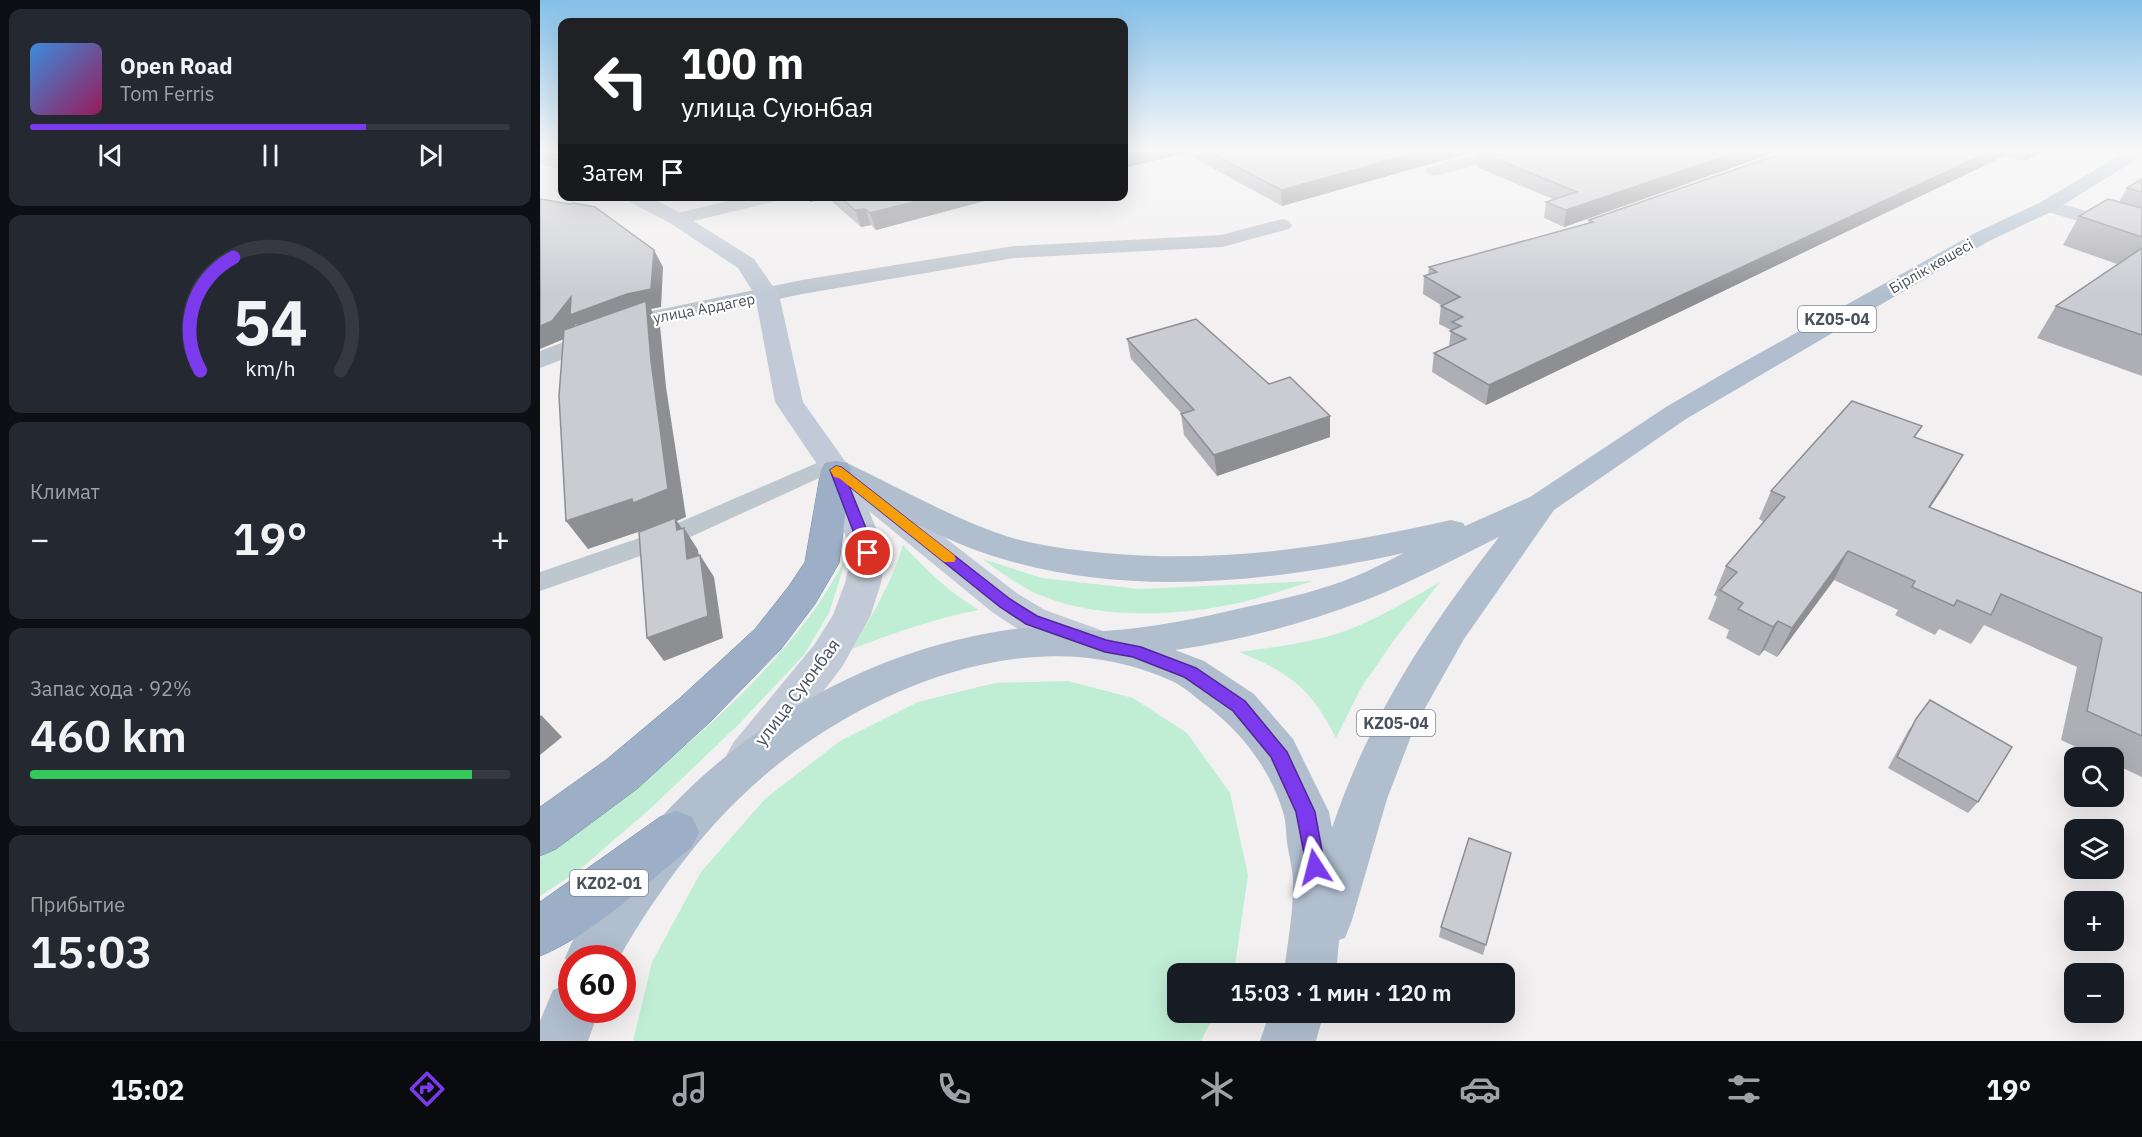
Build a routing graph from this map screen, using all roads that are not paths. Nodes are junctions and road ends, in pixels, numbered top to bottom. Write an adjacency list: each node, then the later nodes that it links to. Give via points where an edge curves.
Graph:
1 (2062, 198): 4 (main road, Бірлік көшесі / KZ05-04)
2 (643, 201): 5 (main road, улица Суюнбая)
3 (753, 201): 5 (street)
4 (2048, 206): 7 (street); 11 (main road, Бірлік көшесі / KZ05-04, via 1982,237 1676,413)
5 (677, 219): 8 (main road, улица Суюнбая, via 746,264)
6 (1282, 225): 8 (street, улица Ардагер, via 1222,241 1014,252 954,260)
7 (2142, 234)
8 (766, 295): 9 (street, улица Ардагер, via 647,319); 10 (main road, улица Суюнбая, via 789,402)
9 (540, 360)
10 (835, 466): 11 (main road, via 980,539 1036,556 1140,569 1246,569 1301,562 1450,532); 12 (lane, via 666,538); 13 (main road, via 1005,603 1032,620); 14 (main road, улица Суюнбая, via 868,553 863,582 851,617 828,656); 16 (highway, via 822,562 768,639 695,711 622,774)
11 (1541, 504): 13 (main road, KZ05-04, via 1356,590 1310,606 1197,633); 20 (main road, KZ05-04, via 1466,606 1406,702 1379,759)
12 (540, 582)
13 (1105, 646): 14 (main road, KZ05-04, via 1074,642 1009,644 941,658 871,685 811,718); 19 (main road, KZ05-04, via 1135,651 1190,672 1239,706 1278,752 1306,812 1318,886)
14 (732, 776): 15 (main road, KZ05-04)
15 (676, 832): 17 (highway, KZ02-01); 18 (main road, KZ05-04, via 630,892)
16 (540, 834)
17 (540, 931)
18 (599, 945)
19 (1309, 963)
20 (1313, 963)
21 (567, 1023): 23 (main road)
22 (1294, 1023): 24 (main road, KZ05-04)
23 (560, 1041)
24 (1288, 1041)

